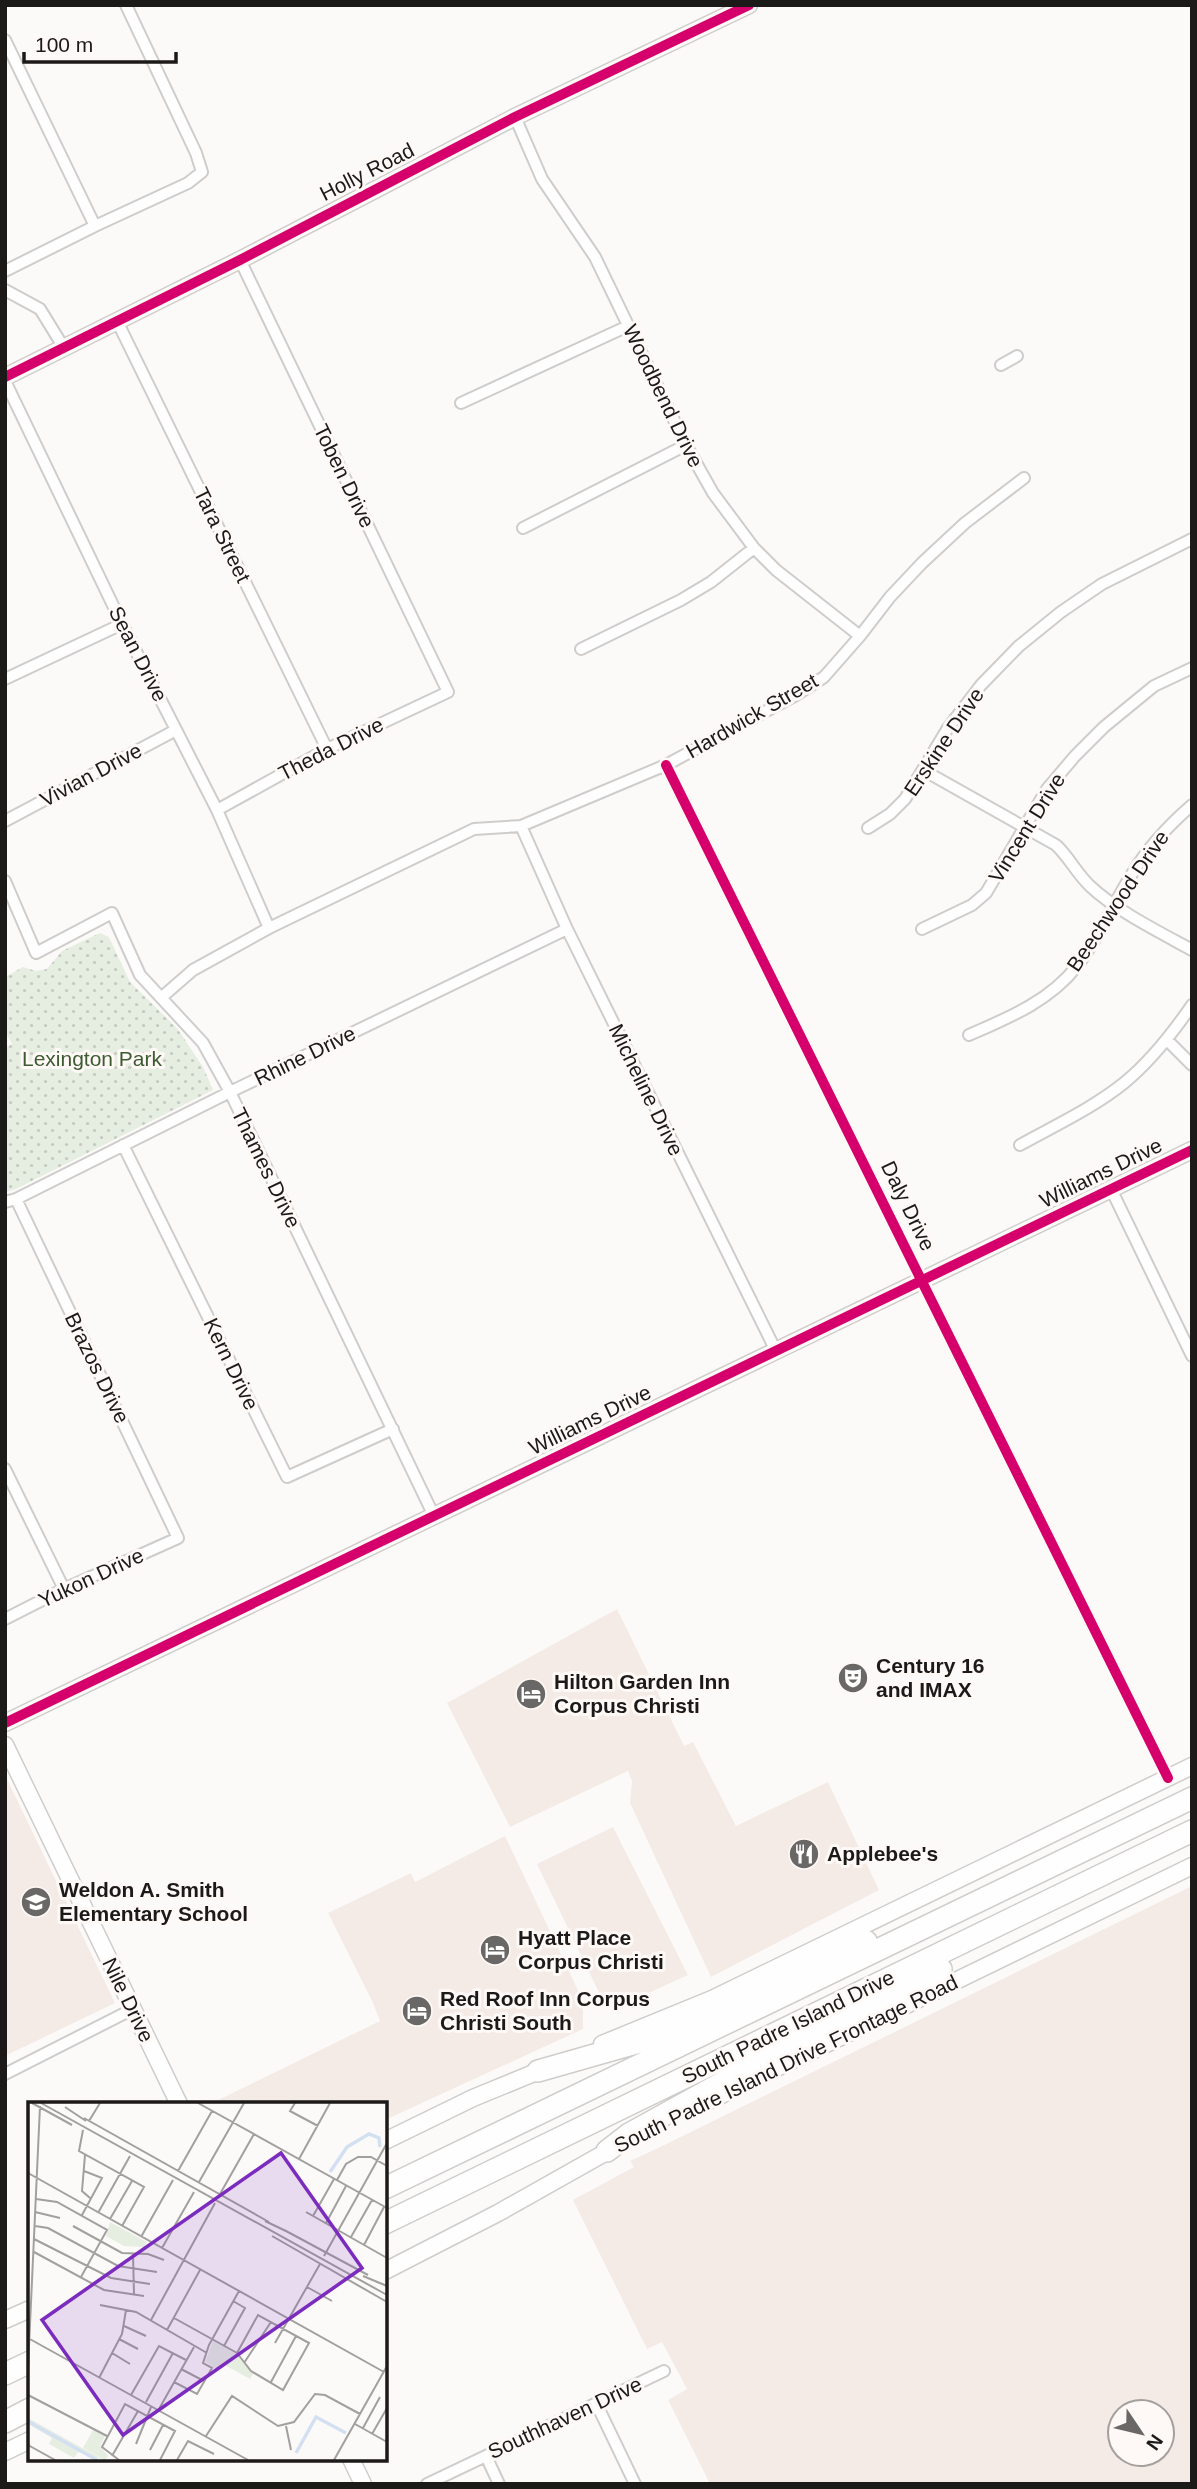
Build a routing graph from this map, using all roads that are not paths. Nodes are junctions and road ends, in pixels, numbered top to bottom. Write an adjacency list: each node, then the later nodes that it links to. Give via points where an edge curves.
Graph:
1 (126, 5): 5 (street, via 202,172 188,183)
2 (750, 5): 4 (main road, Holly Road)
3 (5, 40): 5 (street)
4 (515, 117): 6 (main road, Holly Road); 10 (street, Woodbend Drive, via 542,178 595,257)
5 (95, 226): 7 (street)
6 (240, 260): 9 (main road, Holly Road); 26 (street, Toben Drive)
7 (5, 271)
8 (5, 290): 11 (street, via 40,309)
9 (117, 321): 11 (main road, Holly Road); 28 (street, Tara Street)
10 (628, 326): 15 (street); 16 (street, Woodbend Drive)
11 (65, 348): 14 (main road, Holly Road)
12 (1017, 356): 13 (street)
13 (1001, 365)
14 (5, 379): 21 (street, Sean Drive)
15 (461, 403)
16 (686, 445): 18 (street); 20 (street, Woodbend Drive, via 713,493)
17 (1024, 478): 22 (street, Hardwick Street, via 922,563)
18 (523, 528)
19 (1192, 539): 30 (street, Erskine Drive, via 1102,584 1019,646 981,685)
20 (754, 548): 22 (street, Woodbend Drive, via 800,591); 23 (street, via 681,600)
21 (122, 624): 25 (street); 27 (street, Sean Drive)
22 (860, 636): 29 (street, Hardwick Street, via 824,677 806,689)
23 (581, 649)
24 (1192, 668): 34 (street, Vincent Drive, via 1154,686 1104,727 1047,789)
25 (5, 679)
26 (448, 692): 28 (street, Theda Drive)
27 (176, 730): 32 (street, Sean Drive); 33 (street, Vivian Drive)
28 (327, 749): 32 (street, Theda Drive)
29 (666, 765): 35 (street, Hardwick Street); 54 (street, Daly Drive)
30 (923, 770): 34 (street); 36 (street, Erskine Drive, via 905,799)
31 (1192, 805): 38 (street, Beechwood Drive, via 1151,846)
32 (217, 810): 39 (street, Sean Drive)
33 (5, 821)
34 (1024, 825): 38 (street, via 1056,845 1091,887); 41 (street, Vincent Drive, via 986,893 972,905)
35 (521, 826): 39 (street, Hardwick Street, via 474,829); 40 (street, Micheline Drive)
36 (868, 828)
37 (5, 881): 43 (street, Thames Drive, via 36,953 112,913 139,975)
38 (1115, 904): 42 (street); 45 (street, Beechwood Drive, via 1077,967 1048,994)
39 (269, 928): 43 (street, Hardwick Street, via 193,970)
40 (567, 929): 48 (street, Rhine Drive); 55 (street, Micheline Drive)
41 (922, 929)
42 (1192, 950)
43 (162, 997): 48 (street, Thames Drive, via 203,1043)
44 (1192, 1005): 46 (street)
45 (970, 1035)
46 (1167, 1040): 47 (street); 50 (street, via 1122,1085)
47 (1192, 1065)
48 (230, 1092): 49 (street, Rhine Drive); 57 (street, Thames Drive)
49 (123, 1145): 53 (street, Rhine Drive); 57 (street, Kern Drive, via 287,1478)
50 (1020, 1145)
51 (1192, 1150): 52 (main road, Williams Drive)
52 (1111, 1189): 54 (main road, Williams Drive); 56 (street)
53 (10, 1200): 60 (street, Brazos Drive)
54 (923, 1280): 55 (main road, Williams Drive); 66 (street, Daly Drive)
55 (776, 1351): 59 (main road, Williams Drive)
56 (1192, 1356)
57 (393, 1429): 59 (street, Thames Drive)
58 (5, 1469): 61 (street)
59 (434, 1516): 63 (main road, Williams Drive)
60 (178, 1538): 61 (street, Yukon Drive)
61 (64, 1589): 62 (street, Yukon Drive)
62 (5, 1619)
63 (5, 1723)
64 (5, 1745): 72 (main road, Nile Drive)
65 (1192, 1766): 66 (main road)
66 (1168, 1778): 73 (main road, via 712,1999)
67 (1192, 1798): 71 (highway, South Padre Island Drive)
68 (1192, 1830): 69 (highway, South Padre Island Drive)
69 (1125, 1864): 77 (highway, via 1042,1917 780,2051 629,2134); 79 (highway, South Padre Island Drive)
70 (1192, 1866): 77 (main road, South Padre Island Drive Frontage Road)
71 (1018, 1883): 73 (highway, via 921,1917 647,2040); 78 (highway, South Padre Island Drive)
72 (133, 2009): 74 (street); 75 (main road, Nile Drive)
73 (538, 2071): 76 (main road)
74 (5, 2074)
75 (178, 2102)
76 (387, 2140)
77 (607, 2151): 80 (main road, South Padre Island Drive Frontage Road)
78 (387, 2187)
79 (387, 2222)
80 (387, 2269)
81 (28, 2310): 82 (main road)
82 (5, 2320)
83 (28, 2354): 84 (highway)
84 (5, 2361)
85 (28, 2363): 87 (highway)
86 (664, 2371): 89 (street, Southhaven Drive)
87 (5, 2374)
88 (28, 2397): 90 (highway)
89 (597, 2405): 95 (street, Southhaven Drive); 100 (street)
90 (5, 2408)
91 (28, 2410): 92 (highway)
92 (5, 2421)
93 (28, 2441): 94 (main road)
94 (5, 2452)
95 (485, 2456): 98 (street, Southhaven Drive); 99 (street)
96 (352, 2461): 97 (main road)
97 (363, 2484)
98 (427, 2484)
99 (499, 2484)
100 (635, 2484)

